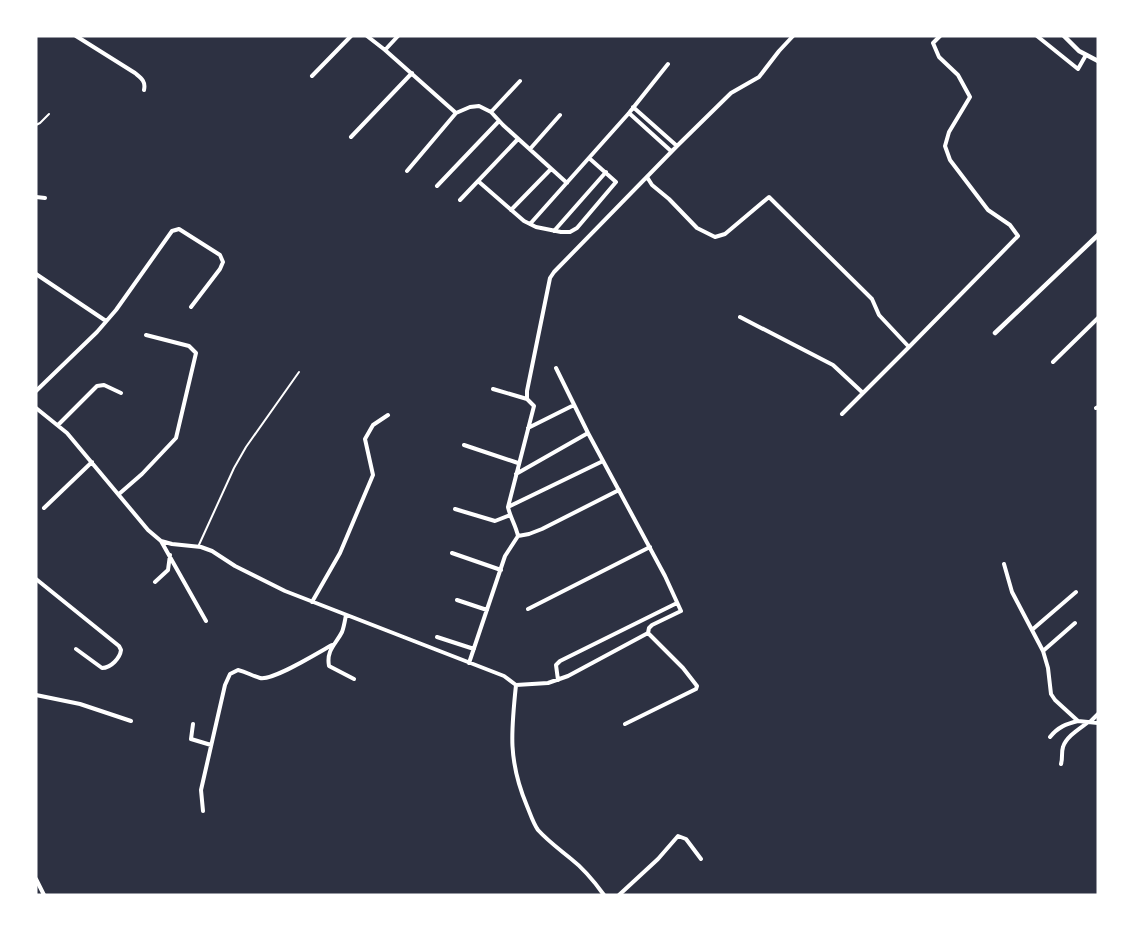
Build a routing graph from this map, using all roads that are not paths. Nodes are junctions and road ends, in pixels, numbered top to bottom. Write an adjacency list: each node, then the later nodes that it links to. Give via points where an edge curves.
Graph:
1 (76, 36): 16 (street, via 135,73 143,80)
2 (351, 36): 14 (street)
3 (367, 36): 9 (street)
4 (398, 36): 9 (street)
5 (793, 36): 27 (street, via 759,77 731,93)
6 (940, 36): 52 (street, via 933,43 939,57 958,75 970,97 949,132 945,146 950,160 988,210 1010,225 1018,236)
7 (1037, 36): 10 (street, via 1078,69)
8 (1064, 36): 10 (street)
9 (386, 50): 13 (street)
10 (1086, 55): 11 (street)
11 (1098, 61)
12 (668, 64): 17 (street)
13 (412, 73): 19 (street); 25 (street)
14 (312, 76)
15 (520, 81): 18 (street)
16 (144, 90)
17 (633, 107): 20 (street); 27 (street)
18 (491, 112): 19 (street, via 479,106); 23 (street)
19 (456, 113): 32 (street)
20 (628, 113): 29 (street); 30 (street)
21 (49, 114): 24 (lane)
22 (560, 115): 28 (street)
23 (499, 121): 26 (street); 37 (street)
24 (36, 124)
25 (351, 137)
26 (518, 139): 28 (street); 35 (street)
27 (677, 146): 29 (street)
28 (530, 149): 31 (street)
29 (672, 152): 34 (street)
30 (590, 158): 33 (street); 36 (street)
31 (551, 169): 36 (street); 41 (street)
32 (407, 171)
33 (606, 172): 43 (street); 43 (street, via 616,182 578,228 570,232)
34 (646, 177): 52 (street, via 697,228 715,237 725,234 769,197 872,299 879,315); 60 (street, via 550,278)
35 (478, 181): 40 (street); 41 (street)
36 (567, 183): 42 (street)
37 (437, 186)
38 (36, 197): 39 (street)
39 (45, 198)
40 (460, 200)
41 (511, 210): 42 (street)
42 (530, 224): 43 (street)
43 (554, 231)
44 (1098, 235): 50 (street)
45 (36, 274): 49 (street)
46 (191, 307): 49 (street, via 223,262 220,255 176,229)
47 (740, 317): 59 (street, via 833,365)
48 (1098, 318): 53 (street)
49 (106, 321): 57 (street)
50 (995, 333)
51 (146, 335): 74 (street, via 189,346 196,353 176,438)
52 (910, 347): 59 (street)
53 (1053, 362)
54 (556, 368): 61 (street)
55 (299, 372): 81 (lane, via 242,454)
56 (493, 389): 60 (street)
57 (36, 391)
58 (121, 392): 65 (street, via 104,385 97,386)
59 (862, 394): 63 (street)
60 (527, 399): 66 (street, via 534,406)
61 (574, 405): 66 (street); 67 (street)
62 (36, 408): 65 (street)
63 (842, 414)
64 (388, 415): 91 (street, via 373,424 364,439 373,476 340,553)
65 (58, 425): 70 (street)
66 (528, 428): 71 (street)
67 (588, 433): 69 (street); 72 (street)
68 (464, 445): 71 (street)
69 (603, 461): 73 (street); 75 (street)
70 (92, 462): 74 (street); 76 (street)
71 (518, 463): 72 (street)
72 (516, 474): 75 (street)
73 (619, 490): 79 (street, via 529,534); 82 (street)
74 (119, 494): 80 (street)
75 (508, 507): 78 (street)
76 (44, 508)
77 (455, 509): 78 (street, via 495,521)
78 (510, 515): 79 (street)
79 (518, 536): 86 (street, via 505,556)
80 (161, 541): 81 (street); 84 (street)
81 (198, 546): 91 (street)
82 (650, 547): 92 (street); 93 (street)
83 (452, 552): 86 (street)
84 (170, 555): 88 (street, via 168,570); 96 (street)
85 (1004, 564): 98 (street, via 1012,592)
86 (501, 570): 94 (street)
87 (36, 579): 102 (street, via 120,646 121,653 108,668 102,668)
88 (155, 582)
89 (1076, 592): 98 (street)
90 (457, 600): 94 (street)
91 (312, 602): 95 (street)
92 (678, 603): 99 (street, via 681,611 652,625); 107 (street, via 560,661 556,665)
93 (528, 609)
94 (487, 610): 103 (street)
95 (346, 615): 101 (street, via 343,630); 105 (street)
96 (206, 621)
97 (1075, 624): 104 (street)
98 (1033, 630): 104 (street)
99 (648, 633): 107 (street); 116 (street, via 697,686 682,697)
100 (437, 637): 103 (street)
101 (332, 645): 106 (street, via 329,666); 118 (street, via 268,678 238,670 230,674)
102 (76, 649)
103 (474, 649): 105 (street)
104 (1043, 651): 112 (street, via 1051,694)
105 (469, 663): 108 (street, via 504,676)
106 (354, 678)
107 (558, 680): 108 (street)
108 (516, 685): 124 (street, via 512,759 525,802 537,828 585,871)
109 (36, 695): 111 (street, via 80,704)
110 (1098, 714): 113 (street)
111 (132, 721)
112 (1078, 721): 113 (street); 117 (street, via 1066,724)
113 (1089, 722): 114 (street); 119 (street, via 1065,742)
114 (1098, 723)
115 (193, 724): 118 (street, via 191,739)
116 (625, 724)
117 (1050, 737)
118 (211, 745): 120 (street, via 201,790)
119 (1060, 764)
120 (203, 811)
121 (701, 859): 125 (street, via 686,839 678,836)
122 (36, 879): 123 (street)
123 (44, 895)
124 (604, 895)
125 (619, 895)

